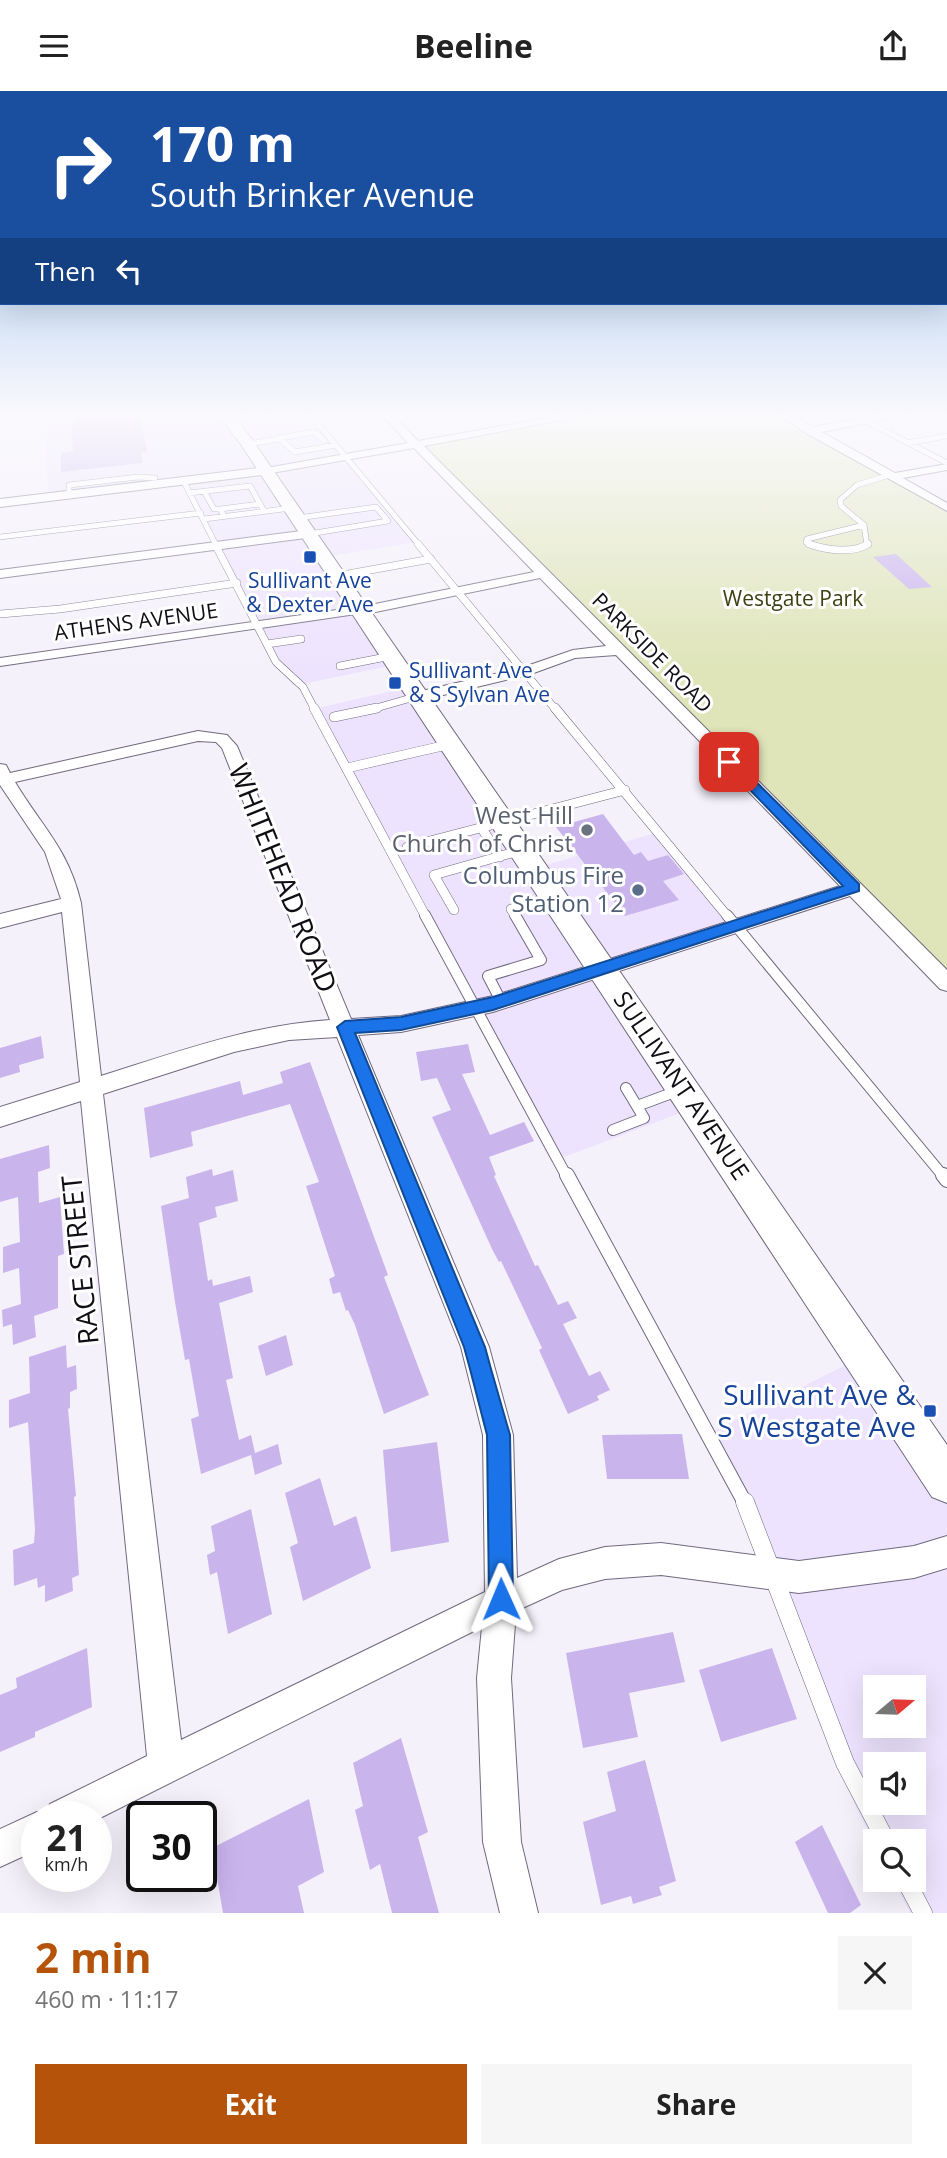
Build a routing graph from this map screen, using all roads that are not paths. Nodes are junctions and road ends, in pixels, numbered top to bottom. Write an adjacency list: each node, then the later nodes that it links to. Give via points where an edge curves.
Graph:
1 (49, 498): 10 (street)
2 (193, 498): 14 (lane)
3 (208, 498): 12 (lane, via 214,509)
4 (264, 498): 13 (lane)
5 (277, 498): 13 (main road, SULLIVANT AVENUE)
6 (380, 498): 19 (lane)
7 (468, 498): 21 (street, PARKSIDE ROAD)
8 (842, 498): 16 (lane, via 841,506)
9 (930, 498): 11 (street)
10 (0, 503)
11 (947, 508)
12 (220, 509): 13 (lane); 15 (lane)
13 (284, 515): 13 (lane, via 388,521 376,507); 15 (lane); 18 (street); 22 (main road, SULLIVANT AVENUE)
14 (202, 516): 15 (lane); 17 (lane); 18 (lane)
15 (225, 517)
16 (864, 525): 16 (lane, via 868,545 862,548 814,547 806,542)
17 (0, 537)
18 (219, 547): 20 (street); 23 (lane)
19 (431, 559): 22 (lane); 24 (lane)
20 (0, 574)
21 (543, 574): 24 (street, ATHENS AVENUE); 30 (street, PARKSIDE ROAD)
22 (337, 576): 25 (main road, SULLIVANT AVENUE)
23 (237, 583): 26 (lane); 27 (lane)
24 (458, 591): 25 (street, ATHENS AVENUE); 34 (lane)
25 (361, 610): 27 (street, ATHENS AVENUE); 31 (main road, SULLIVANT AVENUE)
26 (0, 614)
27 (257, 625): 29 (lane); 32 (street, ATHENS AVENUE)
28 (301, 639): 29 (lane)
29 (267, 644): 38 (lane, via 276,661 303,687)
30 (621, 652): 34 (street, via 617,658 583,666 547,673); 44 (street, PARKSIDE ROAD)
31 (391, 656): 33 (lane); 35 (main road, SULLIVANT AVENUE)
32 (0, 662)
33 (340, 666)
34 (526, 671): 35 (street); 40 (lane)
35 (418, 696): 36 (lane); 37 (main road, SULLIVANT AVENUE)
36 (334, 717)
37 (451, 744): 38 (lane); 41 (main road, SULLIVANT AVENUE)
38 (347, 768): 53 (lane)
39 (1, 776): 46 (street, RACE STREET, via 64,869); 54 (street, WHITEHEAD ROAD, via 198,736 221,738 234,758)
40 (625, 790): 41 (lane); 49 (lane)
41 (492, 824): 42 (lane); 43 (main road, SULLIVANT AVENUE)
42 (407, 847)
43 (511, 854): 45 (main road, SULLIVANT AVENUE); 47 (lane, via 434,876)
44 (854, 888): 49 (street); 51 (street, PARKSIDE ROAD)
45 (553, 897): 50 (main road, SULLIVANT AVENUE); 52 (lane, via 511,909 541,960 488,976)
46 (71, 903): 48 (street); 55 (street, RACE STREET)
47 (454, 910)
48 (0, 922)
49 (736, 925): 50 (street); 61 (lane)
50 (601, 968): 52 (street); 57 (main road, SULLIVANT AVENUE)
51 (947, 983)
52 (501, 1001): 53 (street)
53 (475, 1008): 54 (street, via 401,1024); 64 (lane, via 742,1495)
54 (345, 1027): 55 (street, via 289,1031 234,1043); 65 (street, WHITEHEAD ROAD, via 478,1359 498,1435)
55 (93, 1087): 59 (street); 66 (street, RACE STREET)
56 (626, 1088): 58 (lane)
57 (683, 1089): 58 (lane); 62 (main road, SULLIVANT AVENUE)
58 (637, 1106): 60 (lane, via 645,1118)
59 (0, 1117)
60 (613, 1130)
61 (947, 1180)
62 (947, 1482)
63 (947, 1552): 64 (street, via 914,1562 825,1574 799,1577)
64 (774, 1573): 65 (street, via 661,1559 605,1563 559,1575); 68 (lane, via 845,1763)
65 (501, 1599): 66 (street); 72 (street, WHITEHEAD ROAD, via 495,1678 502,1842)
66 (166, 1764): 67 (street)
67 (94, 1801)
68 (880, 1829)
69 (21, 1838): 70 (street)
70 (0, 1848)
71 (912, 1892): 73 (lane)
72 (519, 1913)
73 (923, 1913)

